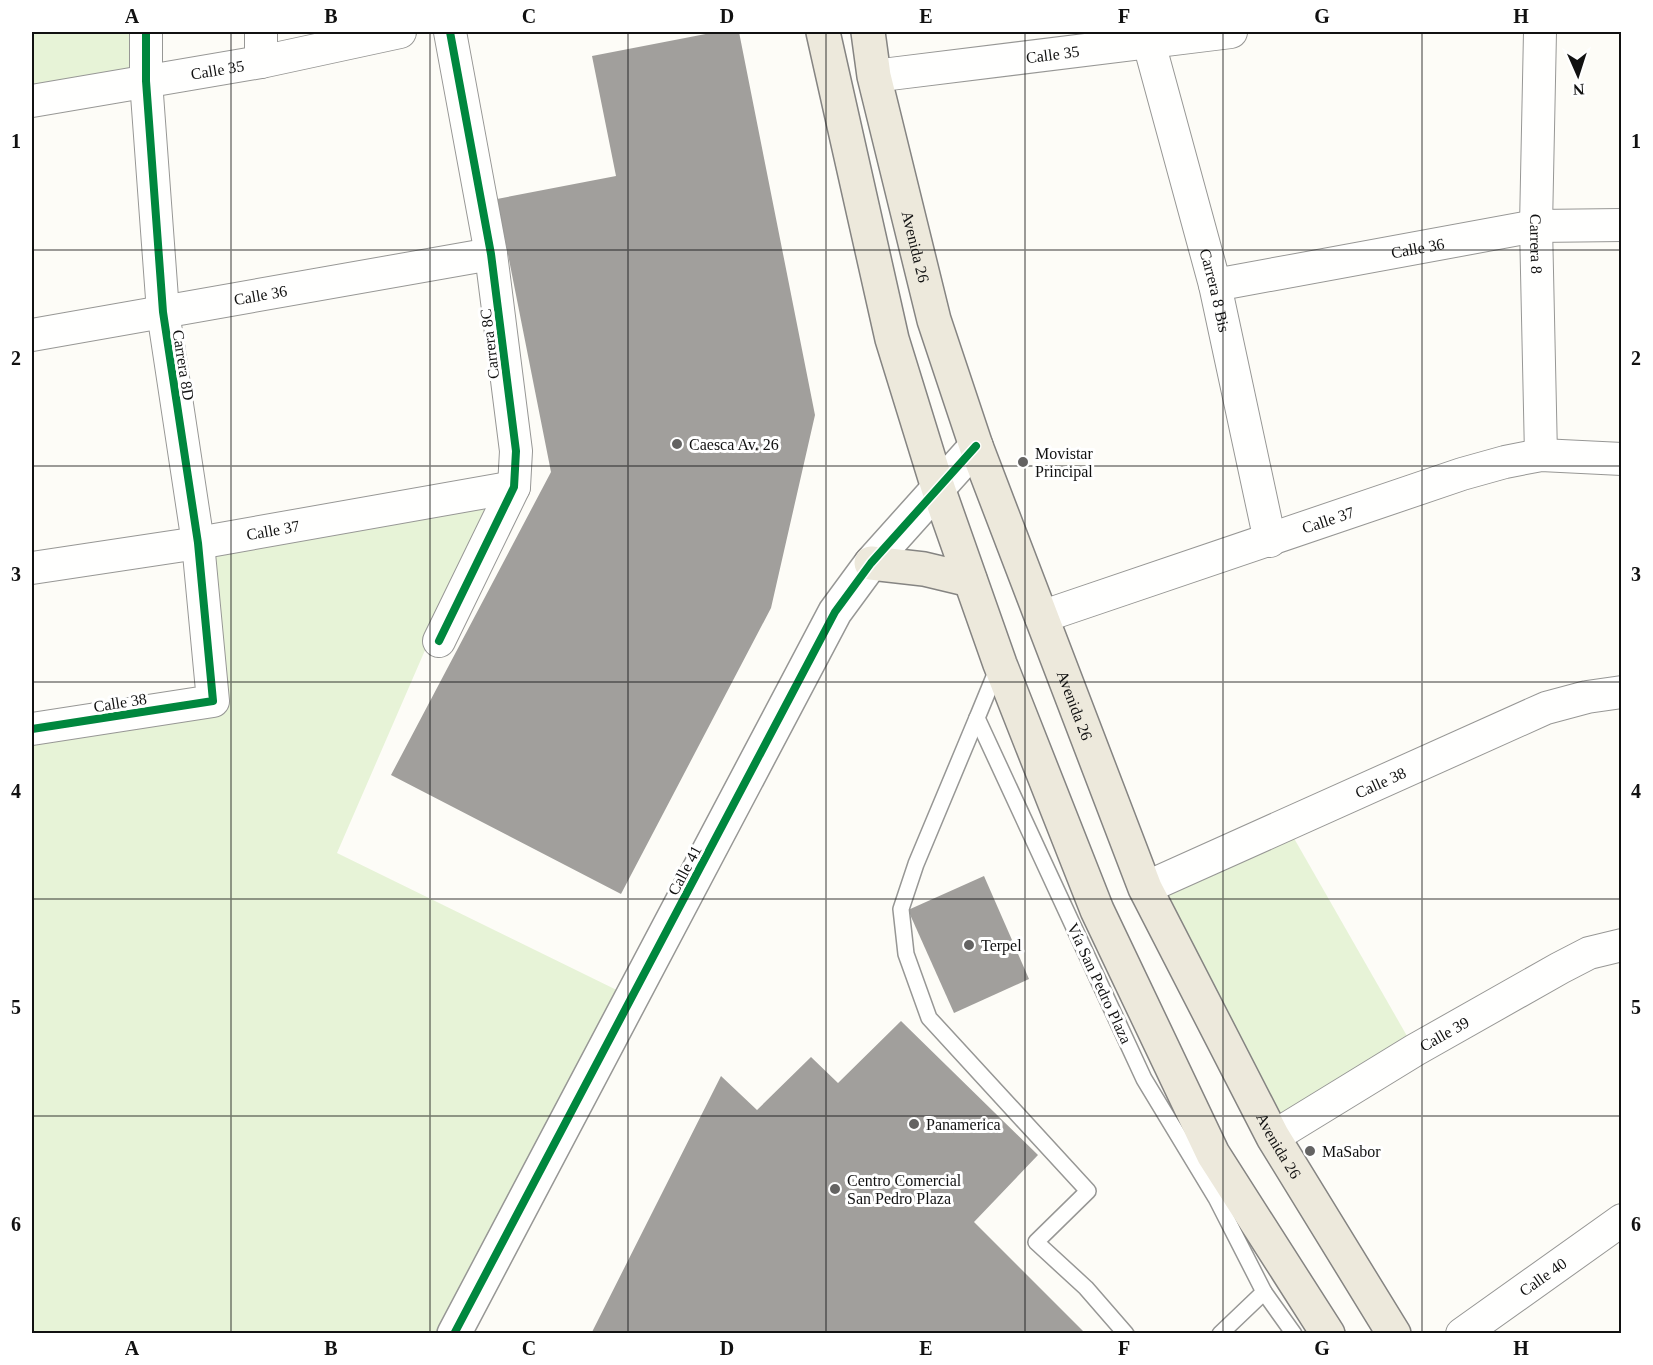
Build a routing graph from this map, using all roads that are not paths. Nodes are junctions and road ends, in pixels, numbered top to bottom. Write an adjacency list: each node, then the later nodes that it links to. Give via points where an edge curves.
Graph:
1 (146, 32): 12 (street, Carrera 8D)
2 (261, 32): 10 (street)
3 (400, 32): 10 (street, Calle 35)
4 (450, 32): 16 (street, Carrera 8C)
5 (823, 32): 24 (main road, via 892,339)
6 (867, 32): 11 (main road, Avenida 26)
7 (1231, 32): 9 (street, Calle 35)
8 (1540, 32): 15 (street, Carrera 8)
9 (1149, 43): 11 (street, Calle 35); 17 (street, Carrera 8 Bis)
10 (261, 62): 12 (street, Calle 35)
11 (874, 76): 20 (main road, Avenida 26, via 934,320)
12 (146, 81): 13 (street, Calle 35); 18 (street, Carrera 8D)
13 (32, 101)
14 (1622, 225): 15 (street, Calle 36)
15 (1536, 226): 17 (street, Calle 36); 21 (street, Carrera 8)
16 (491, 254): 18 (street, Calle 36); 23 (street, Carrera 8C, via 516,451)
17 (1215, 285): 25 (street, Carrera 8 Bis)
18 (163, 312): 19 (street, Calle 36); 26 (street, Carrera 8D)
19 (32, 335)
20 (976, 446): 24 (street, Calle 41); 30 (main road, Avenida 26)
21 (1541, 456): 22 (street, Calle 37); 25 (street, Calle 37, via 1462,474)
22 (1622, 459)
23 (514, 488): 26 (street, Calle 37); 31 (street, Carrera 8C)
24 (938, 488): 27 (street, Calle 41); 29 (main road)
25 (1270, 541): 30 (street, Calle 37)
26 (198, 543): 28 (street, Calle 37); 34 (street, Carrera 8D)
27 (871, 563): 29 (main road, via 924,569); 42 (street, Calle 41, via 835,612)
28 (32, 567)
29 (970, 580): 32 (main road)
30 (1041, 617): 37 (main road, Avenida 26)
31 (439, 640)
32 (1000, 664): 35 (lane); 46 (main road, via 1097,910 1213,1155)
33 (1622, 692): 37 (street, Calle 38, via 1546,708)
34 (213, 701): 36 (street, Calle 38)
35 (977, 718): 41 (lane, Vía San Pedro Plaza, via 1144,1079 1216,1198); 43 (lane, via 916,864 902,909 906,954 929,1018 1088,1191 1036,1242 1086,1288)
36 (32, 729)
37 (1145, 888): 39 (main road, Avenida 26)
38 (1622, 945): 39 (street, Calle 39, via 1589,953 1560,968)
39 (1273, 1137): 47 (main road, Avenida 26)
40 (1622, 1220): 48 (street, Calle 40)
41 (1264, 1292): 44 (lane); 45 (lane, Vía San Pedro Plaza)
42 (454, 1334)
43 (1126, 1334)
44 (1220, 1334)
45 (1294, 1334)
46 (1328, 1334)
47 (1394, 1334)
48 (1462, 1334)

